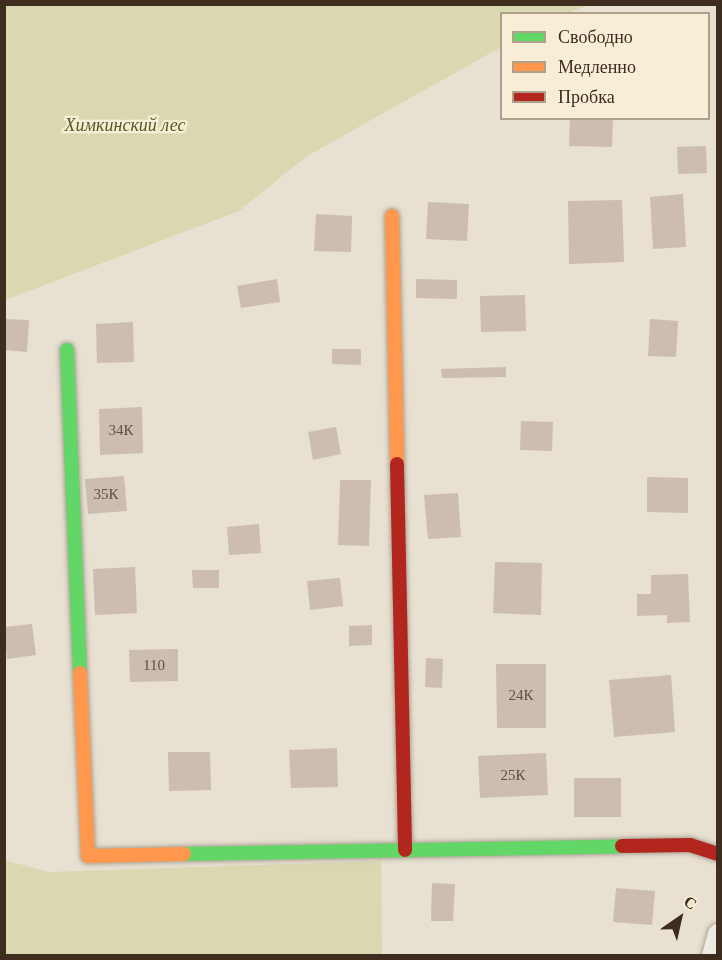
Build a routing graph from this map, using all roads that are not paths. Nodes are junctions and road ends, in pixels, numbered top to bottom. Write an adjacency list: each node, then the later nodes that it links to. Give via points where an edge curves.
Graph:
1 (392, 216): 3 (street)
2 (67, 350): 3 (street, via 88,856)
3 (405, 850): 4 (street, via 690,845)
4 (717, 854)
5 (717, 934): 6 (street)
6 (712, 956)

